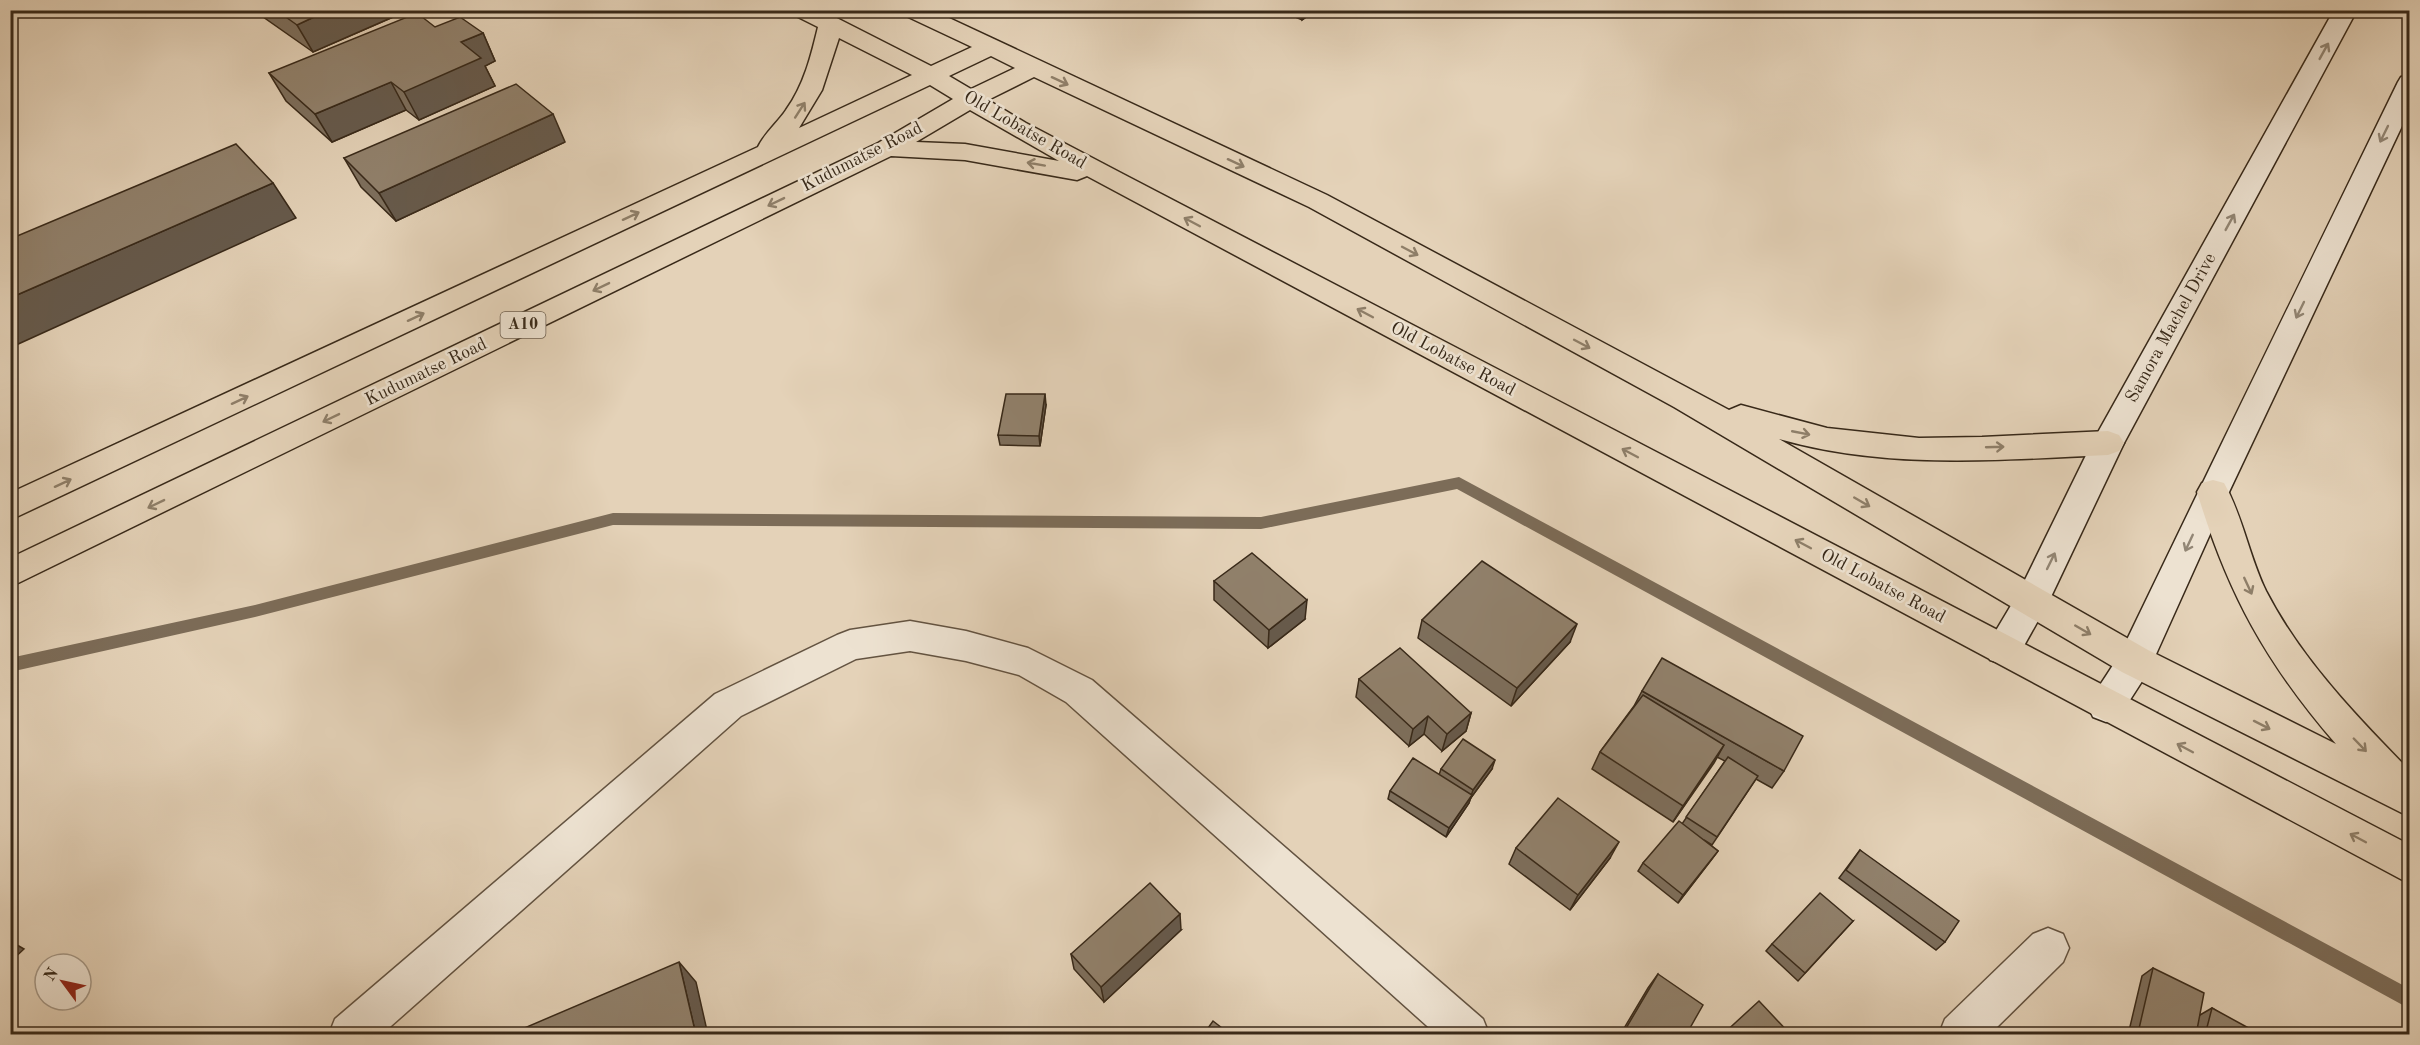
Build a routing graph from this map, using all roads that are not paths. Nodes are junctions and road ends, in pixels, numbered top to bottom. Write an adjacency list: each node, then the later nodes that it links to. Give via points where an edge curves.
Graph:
1 (802, 10): 4 (main road, Old Lobatse Road)
2 (912, 10): 5 (main road)
3 (2346, 10): 14 (main road, Samora Machel Drive, one-way to 3)
4 (830, 25): 7 (main road, Old Lobatse Road); 11 (main road, one-way to 4, via 808,97 821,68)
5 (989, 48): 6 (main road); 7 (main road)
6 (1033, 68): 9 (main road, Kudumatse Road / A10); 13 (main road, one-way to 13, via 1318,201)
7 (929, 74): 9 (main road, Old Lobatse Road); 11 (main road)
8 (2409, 82): 15 (main road, one-way to 15)
9 (970, 99): 10 (main road, Kudumatse Road / A10); 12 (main road, Old Lobatse Road)
10 (887, 148): 12 (main road, one-way to 10, via 965,152); 17 (main road, Kudumatse Road / A10, one-way to 17)
11 (763, 154): 16 (main road, one-way to 11)
12 (1114, 180): 19 (main road, Old Lobatse Road, one-way to 12)
13 (1685, 399): 14 (main road, one-way to 14, via 1785,430 1857,444 1926,450); 18 (main road, one-way to 18)
14 (2108, 443): 18 (main road, Samora Machel Drive, one-way to 14)
15 (2213, 492): 20 (main road, one-way to 20); 22 (main road, one-way to 22, via 2229,546 2256,604 2296,667 2348,733)
16 (10, 508)
17 (10, 574)
18 (2032, 601): 19 (main road, Samora Machel Drive); 20 (main road, one-way to 20)
19 (2003, 649): 21 (main road, Old Lobatse Road)
20 (2135, 661): 21 (main road); 22 (main road, one-way to 22)
21 (2106, 706): 23 (main road, Old Lobatse Road, one-way to 21)
22 (2409, 798)
23 (2409, 866)
24 (2048, 948): 27 (main road)
25 (351, 1035): 26 (main road, via 728,705 850,645 910,636 1028,663 1079,691)
26 (1468, 1035)
27 (1960, 1035)

